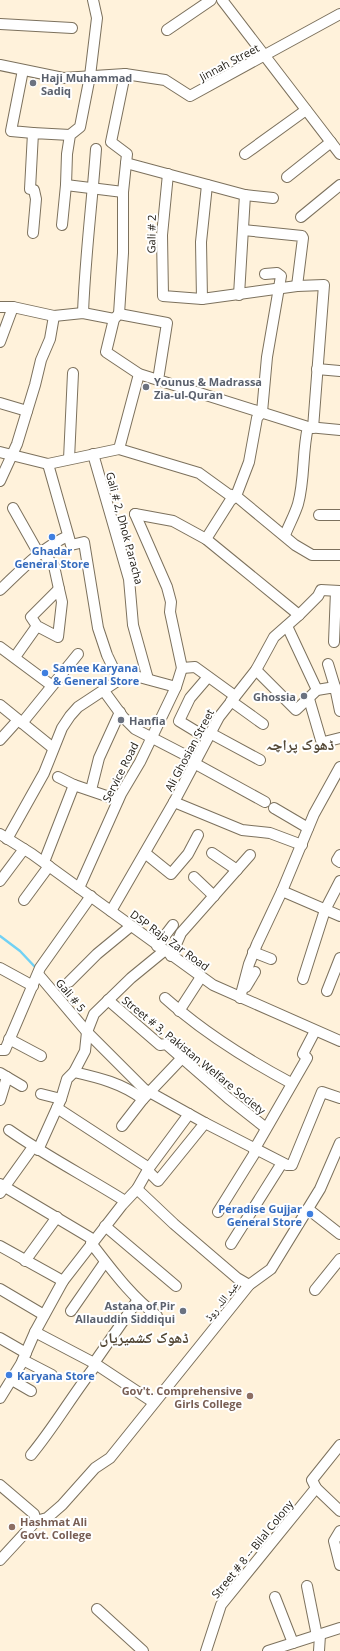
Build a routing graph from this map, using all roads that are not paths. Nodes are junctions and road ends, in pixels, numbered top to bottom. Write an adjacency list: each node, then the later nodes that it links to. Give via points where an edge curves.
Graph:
1 (93, 0): 12 (street, via 97,18)
2 (211, 0): 7 (street)
3 (222, 0): 8 (street)
4 (340, 14): 8 (street, Jinnah Street)
5 (0, 24): 6 (street)
6 (72, 28)
7 (167, 30)
8 (265, 56): 11 (street, Jinnah Street, via 190,96 165,80); 13 (street)
9 (0, 65): 10 (street)
10 (23, 70): 12 (street, via 62,78); 14 (street, via 11,131)
11 (125, 74): 12 (street); 20 (street, via 111,142 127,154)
12 (90, 76): 15 (street, via 80,127)
13 (306, 110): 16 (street); 18 (street)
14 (33, 132): 15 (street); 33 (street, via 30,188 34,190 36,199)
15 (70, 136): 25 (street)
16 (331, 142): 19 (street); 22 (street)
17 (96, 149): 26 (street)
18 (245, 154)
19 (340, 154)
20 (126, 163): 21 (street); 27 (street)
21 (168, 174): 23 (street); 38 (street, Gali # 2, via 162,235 163,296)
22 (287, 177)
23 (207, 184): 28 (street); 38 (street, via 201,242)
24 (340, 185): 30 (street)
25 (66, 186): 26 (street); 31 (street)
26 (93, 189): 27 (street); 41 (street, via 86,243)
27 (123, 192): 43 (street, via 123,254)
28 (245, 195): 29 (street); 32 (street)
29 (273, 198)
30 (301, 217)
31 (62, 225)
32 (243, 230): 35 (street, via 302,236); 37 (street)
33 (33, 233)
34 (266, 274): 36 (street, via 280,273)
35 (297, 286): 36 (street); 45 (street, via 324,285)
36 (278, 290): 37 (street); 52 (street, via 267,357)
37 (239, 295): 38 (street)
38 (202, 299)
39 (0, 307): 40 (street)
40 (13, 308): 42 (street); 44 (street)
41 (83, 313): 42 (street); 43 (street)
42 (54, 316): 51 (street, via 50,339 41,360)
43 (116, 317): 48 (street, via 106,352); 49 (street, via 167,323)
44 (0, 342)
45 (317, 369): 46 (street); 53 (street)
46 (340, 371)
47 (73, 373): 59 (street)
48 (139, 374): 49 (street); 55 (street)
49 (158, 380): 52 (street)
50 (0, 403): 51 (street)
51 (27, 411): 58 (street, via 17,444)
52 (262, 412): 53 (street); 62 (street, via 258,418 249,462)
53 (311, 427): 54 (street); 67 (street, via 303,445 298,504)
54 (340, 430)
55 (119, 449): 57 (street); 62 (street, via 199,473 228,494)
56 (0, 452): 58 (street)
57 (93, 454): 59 (street); 85 (street, Gali # 2, Dhok Paracha, via 129,579 133,625)
58 (10, 455): 60 (street); 61 (street)
59 (70, 459): 60 (street)
60 (48, 464): 66 (street)
61 (0, 481)
62 (236, 496): 67 (street); 68 (street, via 230,501)
63 (13, 508): 69 (street)
64 (320, 515): 65 (street)
65 (340, 515)
66 (68, 536): 69 (street, via 52,543); 86 (street, via 71,545 84,542 98,628 107,655)
67 (285, 536): 70 (street, via 312,556)
68 (206, 539): 74 (street); 82 (street, via 173,521 135,514 172,602 170,612)
69 (40, 553): 71 (street, via 54,566); 72 (street)
70 (340, 555)
71 (59, 589): 75 (street, via 31,617); 75 (street, via 62,602 58,637)
72 (0, 590)
73 (338, 591): 74 (street, Ali Ghosian Street, via 321,590); 77 (street)
74 (299, 615): 76 (street, Ali Ghosian Street)
75 (37, 626): 80 (street)
76 (287, 626): 83 (street, Ali Ghosian Street, via 274,637); 89 (street)
77 (334, 642)
78 (0, 647): 80 (street)
79 (78, 654): 87 (street)
80 (15, 657): 87 (street)
81 (328, 664): 91 (street)
82 (182, 668): 84 (street, via 194,667); 88 (street, Service Road)
83 (256, 670): 92 (street, Ali Ghosian Street); 93 (street, via 295,709)
84 (208, 677): 92 (street); 99 (street, via 190,698 179,720)
85 (148, 679): 86 (street, via 128,674); 88 (street)
86 (120, 680): 90 (street)
87 (51, 686): 97 (street)
88 (176, 686): 100 (street, Service Road)
89 (317, 690): 91 (street); 93 (street)
90 (104, 691): 96 (street); 103 (street, via 78,707 62,728)
91 (337, 692): 95 (street)
92 (233, 699): 98 (street); 99 (street, Ali Ghosian Street)
93 (309, 699): 101 (street, via 321,740 324,742)
94 (0, 705): 97 (street)
95 (340, 711)
96 (120, 712): 100 (street, via 135,729); 109 (street, via 100,758)
97 (20, 721): 102 (street); 103 (street)
98 (263, 724)
99 (209, 735): 104 (street); 105 (street, Ali Ghosian Street)
100 (150, 738): 105 (street); 110 (street, Service Road, via 140,762)
101 (340, 738)
102 (0, 740)
103 (53, 748): 114 (street, via 44,773)
104 (260, 760)
105 (194, 762): 111 (street, Ali Ghosian Street); 112 (street)
106 (340, 767): 112 (street)
107 (58, 777): 108 (street)
108 (74, 785): 109 (street); 122 (street)
109 (91, 790): 110 (street)
110 (118, 800): 127 (street, Service Road)
111 (174, 802): 115 (street, via 242,830 270,833); 117 (street, Ali Ghosian Street)
112 (308, 828): 115 (street)
113 (198, 835): 117 (street, via 188,854 171,874)
114 (3, 836): 116 (street, DSP Raja Zar Road)
115 (302, 845): 128 (street)
116 (24, 849): 122 (street, DSP Raja Zar Road); 125 (street)
117 (144, 853): 133 (street, Ali Ghosian Street)
118 (212, 853): 123 (street)
119 (250, 855): 123 (street)
120 (340, 855): 121 (street, via 337,860)
121 (340, 862)
122 (46, 864): 127 (street, DSP Raja Zar Road); 131 (street)
123 (237, 870): 130 (street)
124 (194, 876): 130 (street)
125 (0, 881)
126 (340, 881): 132 (street)
127 (79, 888): 129 (street, DSP Raja Zar Road)
128 (282, 891): 132 (street); 138 (street)
129 (91, 896): 133 (street, DSP Raja Zar Road); 143 (street)
130 (214, 896): 137 (street)
131 (24, 900)
132 (325, 910): 134 (street); 145 (street)
133 (111, 911): 136 (street, DSP Raja Zar Road)
134 (340, 916)
135 (173, 925): 137 (street)
136 (131, 926): 137 (street, DSP Raja Zar Road); 146 (street, via 97,954)
137 (164, 951): 144 (street, DSP Raja Zar Road); 151 (street)
138 (253, 952): 140 (street); 149 (street)
139 (340, 958): 148 (street)
140 (271, 959)
141 (0, 968): 147 (street)
142 (255, 972): 149 (street)
143 (38, 974): 147 (street); 154 (street, Gali # 5)
144 (201, 977): 149 (street, DSP Raja Zar Road); 152 (street)
145 (303, 979)
146 (69, 982)
147 (33, 986): 155 (street)
148 (327, 991)
149 (241, 996): 153 (street, DSP Raja Zar Road)
150 (165, 998): 152 (street)
151 (108, 1000): 154 (street, via 94,1014); 159 (street, Street # 3, Pakistan Welfare Society, via 160,1045 164,1043)
152 (179, 1011): 162 (street, via 208,1034)
153 (315, 1031): 156 (street, DSP Raja Zar Road); 162 (street, via 303,1054 307,1058)
154 (87, 1032): 160 (street, via 85,1051); 164 (street, Gali # 5, via 142,1088)
155 (9, 1039): 157 (street, via 4,1051); 158 (street)
156 (339, 1039)
157 (0, 1050)
158 (41, 1056)
159 (181, 1058): 164 (street); 173 (street, Street # 3, Pakistan Welfare Society)
160 (74, 1072): 167 (street, via 128,1088); 169 (street, via 67,1079)
161 (4, 1075): 163 (street); 168 (street)
162 (292, 1083): 173 (street)
163 (22, 1086)
164 (150, 1092): 167 (street); 170 (street, Gali # 5)
165 (42, 1094): 169 (street)
166 (340, 1098): 179 (street, via 322,1092 292,1165)
167 (143, 1099): 172 (street)
168 (0, 1100)
169 (59, 1103): 176 (street); 180 (street)
170 (189, 1114): 171 (street, Gali # 5); 180 (street)
171 (205, 1124): 177 (street, Gali # 5); 180 (street, via 158,1181)
172 (122, 1126)
173 (266, 1128): 177 (street)
174 (9, 1130): 176 (street)
175 (340, 1143): 178 (street, عبد اللہ روڈ)
176 (35, 1148): 181 (street); 183 (street)
177 (255, 1150): 179 (street, Gali # 5); 185 (street)
178 (338, 1154): 184 (street, عبد اللہ روڈ)
179 (282, 1163): 190 (street)
180 (149, 1170): 182 (street)
181 (1, 1188): 186 (street)
182 (137, 1189): 183 (street); 196 (street, via 174,1224)
183 (126, 1201): 187 (street)
184 (308, 1209): 188 (street); 196 (street, عبد اللہ روڈ, via 271,1269)
185 (218, 1212)
186 (57, 1217): 189 (street); 193 (street)
187 (105, 1226): 189 (street); 197 (street)
188 (340, 1234)
189 (93, 1242): 194 (street); 195 (street)
190 (231, 1244)
191 (0, 1246): 193 (street)
192 (340, 1259): 199 (street)
193 (26, 1261): 195 (street)
194 (105, 1262): 200 (street); 201 (street)
195 (63, 1281): 202 (street)
196 (249, 1285): 213 (street, عبد اللہ روڈ)
197 (176, 1286)
198 (0, 1289): 202 (street)
199 (315, 1290)
200 (137, 1300): 203 (street); 207 (street)
201 (71, 1311)
202 (44, 1315): 204 (street)
203 (156, 1316)
204 (36, 1332): 206 (street); 207 (street)
205 (0, 1338): 206 (street)
206 (24, 1356): 208 (street); 209 (street)
207 (95, 1364): 213 (street); 215 (street)
208 (52, 1375)
209 (12, 1380): 210 (street); 211 (street)
210 (3, 1387): 212 (street)
211 (31, 1391)
212 (0, 1398)
213 (153, 1402): 219 (street, عبد اللہ روڈ, via 110,1458 95,1468 47,1518)
214 (339, 1447): 217 (street, via 312,1480)
215 (31, 1455)
216 (0, 1485): 219 (street, via 34,1514)
217 (316, 1488): 218 (street); 230 (street, Street # 8 -- Bilal Colony, via 220,1605)
218 (340, 1511)
219 (36, 1520): 221 (street, عبد اللہ روڈ)
220 (340, 1531): 222 (street, via 334,1541)
221 (0, 1560)
222 (340, 1565)
223 (307, 1586): 227 (street)
224 (275, 1597): 228 (street)
225 (97, 1609): 229 (street)
226 (340, 1628): 227 (street)
227 (318, 1635): 228 (street); 232 (street)
228 (293, 1643): 231 (street)
229 (143, 1651)
230 (206, 1651)
231 (269, 1651)
232 (319, 1651)

